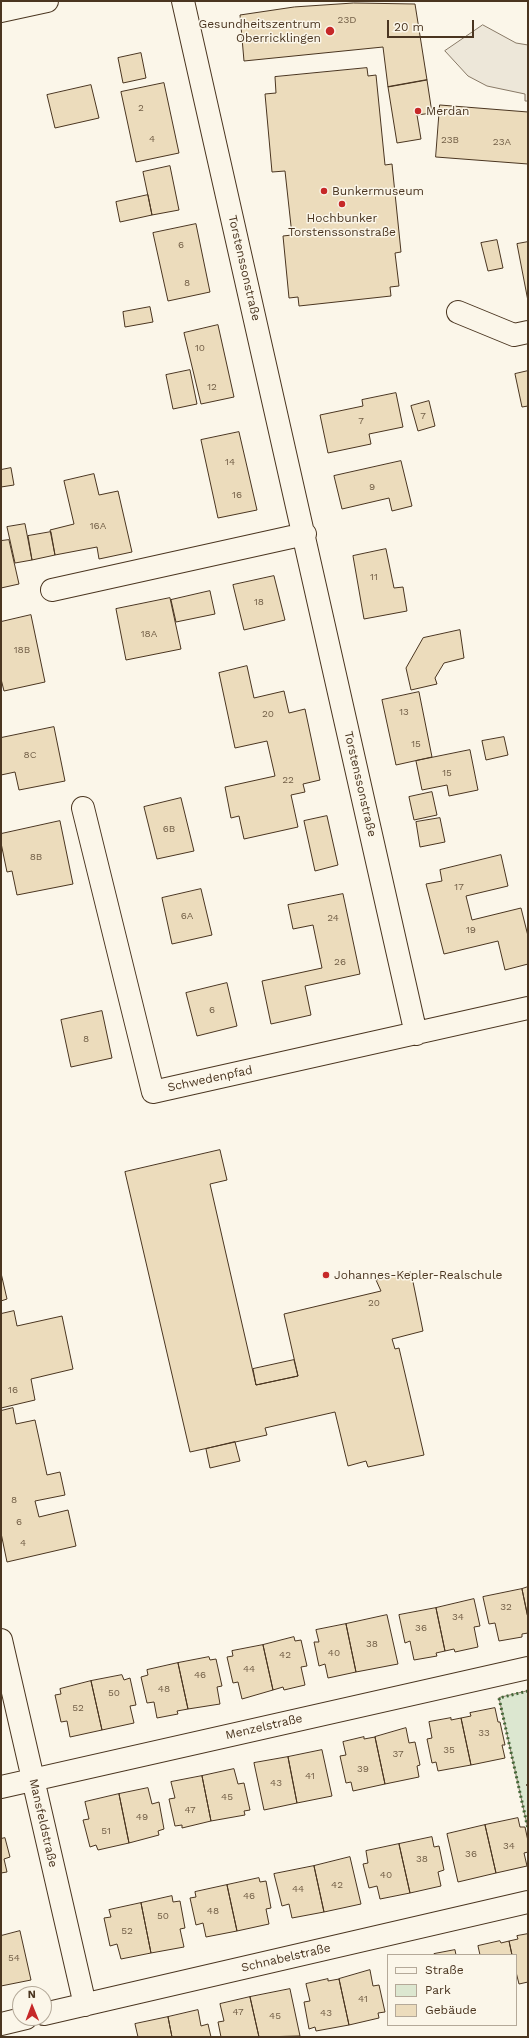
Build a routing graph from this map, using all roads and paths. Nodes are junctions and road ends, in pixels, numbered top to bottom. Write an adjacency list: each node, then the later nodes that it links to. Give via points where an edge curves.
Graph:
1 (47, 1): 3 (street)
2 (183, 1): 6 (street, Torstenssonstraße)
3 (1, 11)
4 (458, 312): 5 (street, via 514,335)
5 (528, 332)
6 (305, 534): 7 (street); 10 (street, Torstenssonstraße)
7 (52, 590)
8 (83, 808): 10 (street, Schwedenpfad, via 153,1092)
9 (528, 1008): 10 (street, Schwedenpfad)
10 (416, 1034)
11 (1, 1640): 13 (street, Mansfeldstraße)
12 (528, 1668): 13 (street, Menzelstraße)
13 (33, 1780): 14 (street, Menzelstraße); 16 (street, Mansfeldstraße)
14 (1, 1787)
15 (528, 1902): 16 (street, Schnabelstraße)
16 (85, 2005): 17 (street, Schnabelstraße)
17 (52, 2012)
18 (12, 2021): 19 (street)
19 (1, 2024)

